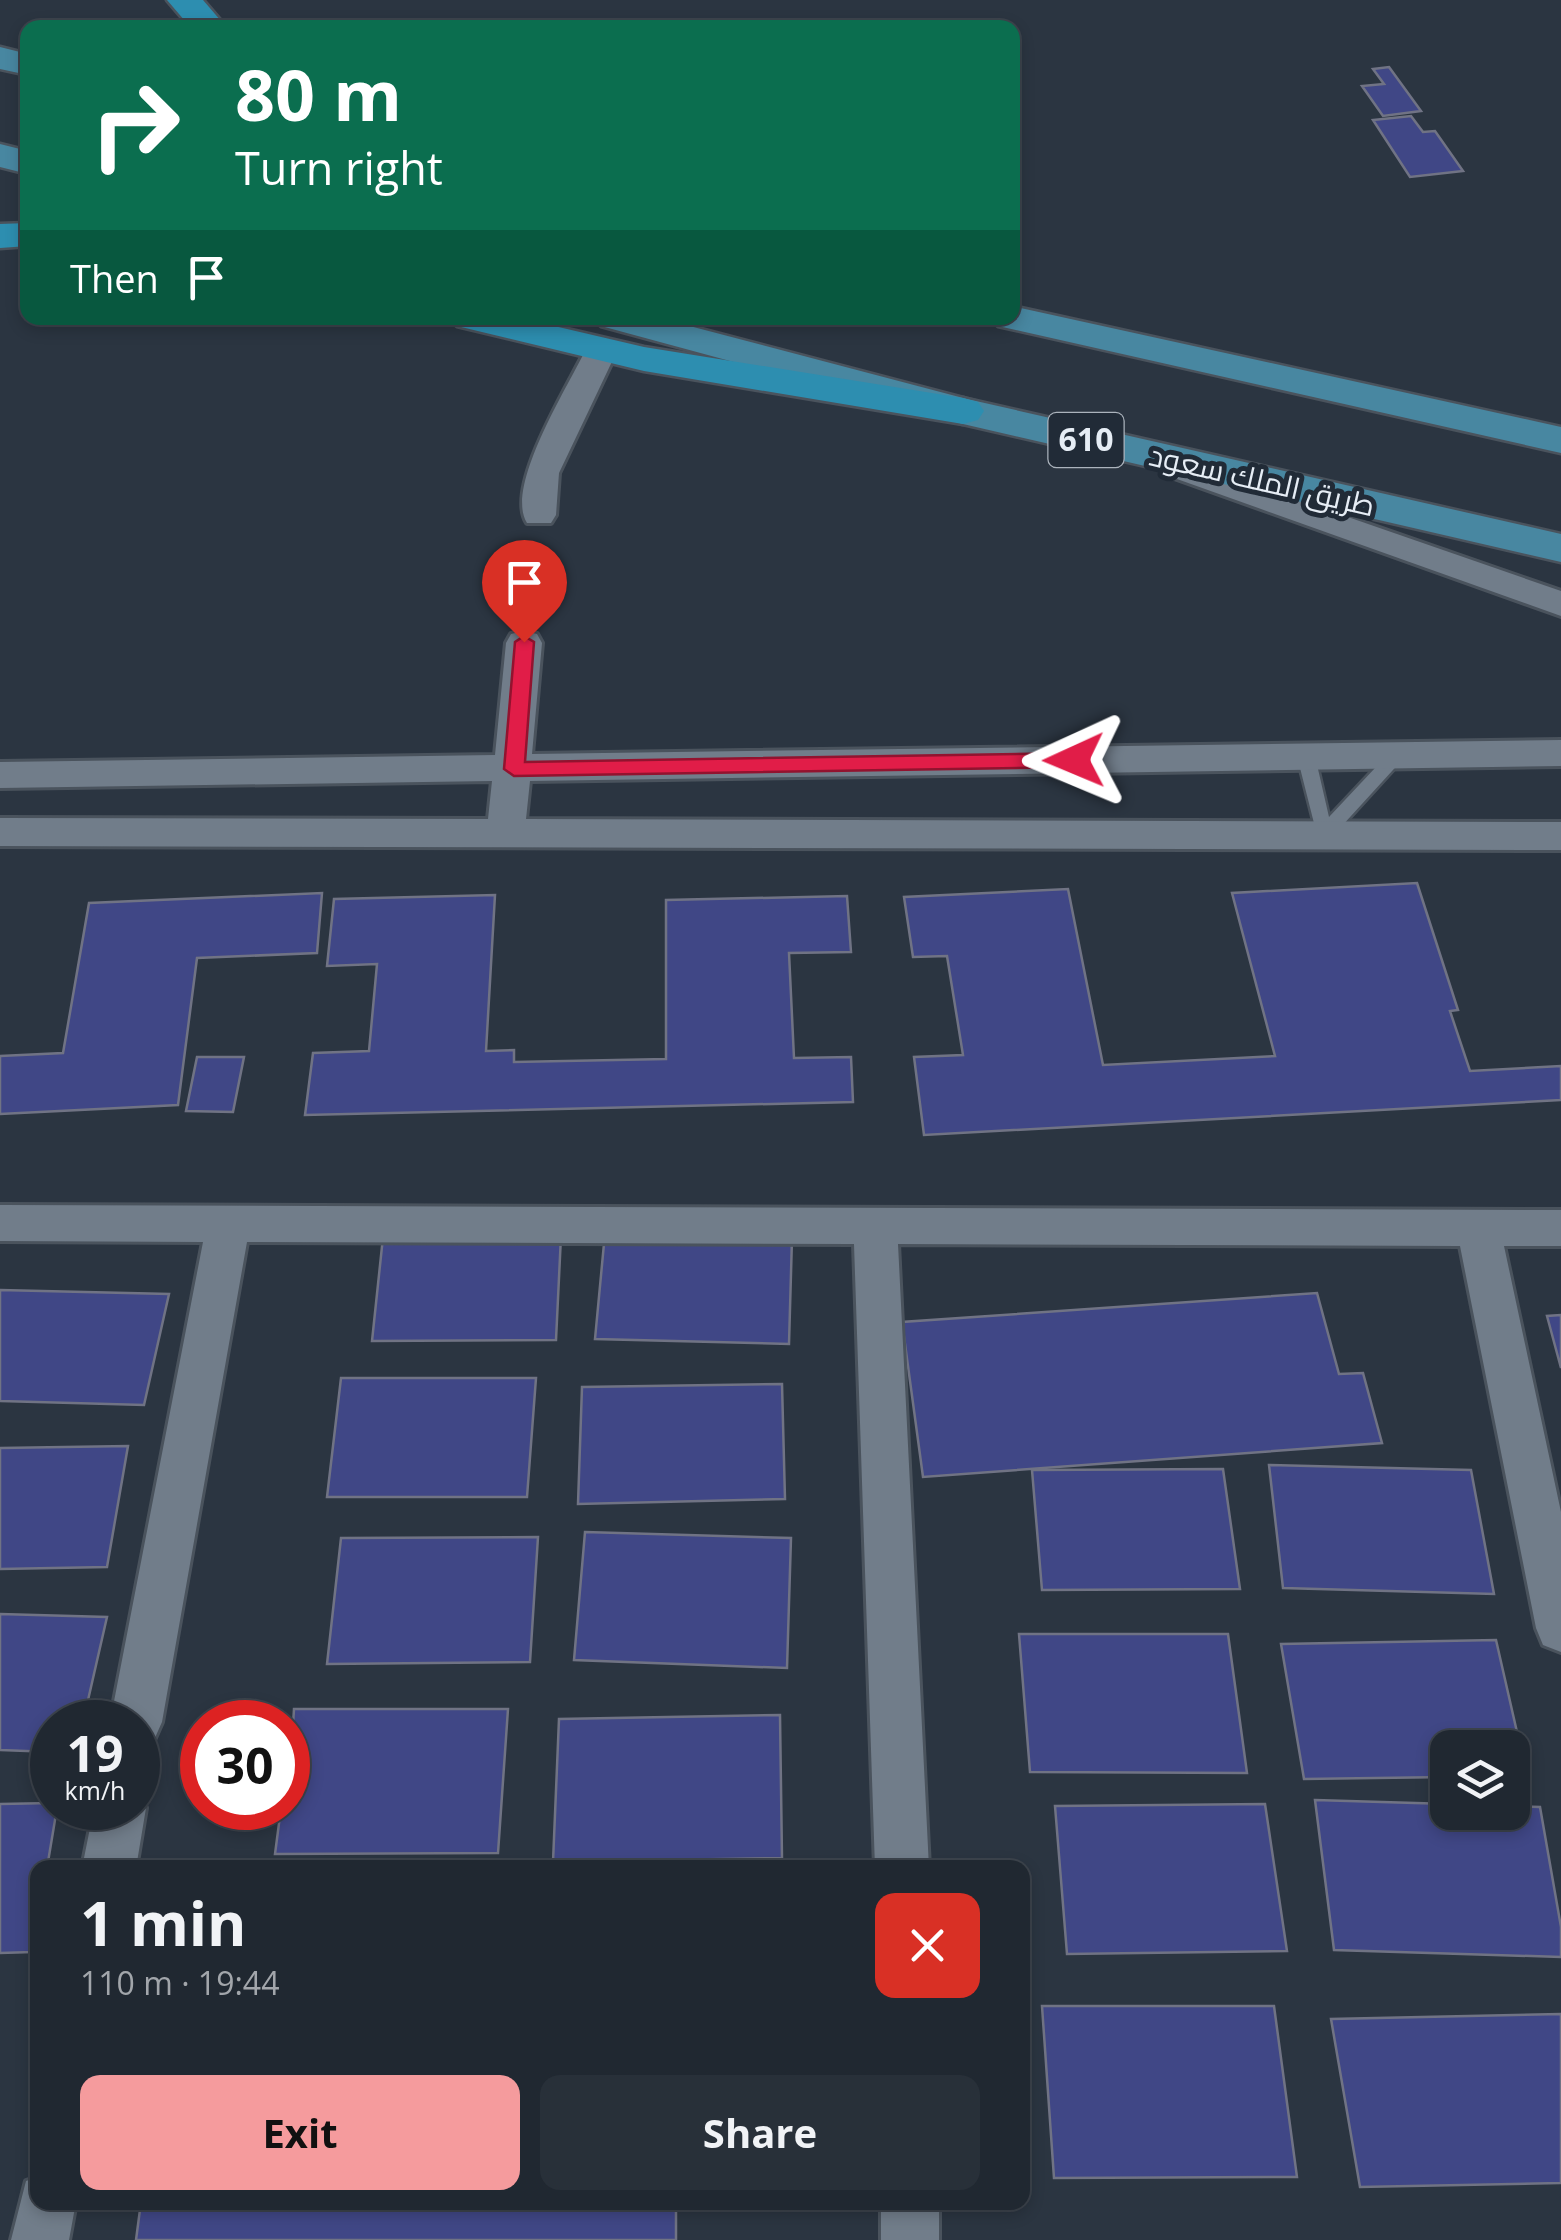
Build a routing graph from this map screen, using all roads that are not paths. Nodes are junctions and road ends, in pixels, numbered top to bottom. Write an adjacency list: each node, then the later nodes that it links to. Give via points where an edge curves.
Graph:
1 (184, 0): 2 (highway)
2 (203, 20)
3 (1020, 320): 6 (main road)
4 (535, 325): 5 (highway)
5 (608, 333): 7 (main road, طريق الملك سعود / 610); 8 (street, via 542,473)
6 (1561, 440)
7 (1128, 450): 9 (main road, طريق الملك سعود / 610); 10 (street)
8 (539, 514)
9 (1561, 548)
10 (1561, 604)
11 (524, 642): 15 (street)
12 (1561, 752): 13 (street)
13 (1397, 755): 14 (street); 14 (lane, via 1324,834)
14 (1306, 756): 15 (street)
15 (514, 769): 16 (street); 18 (street)
16 (0, 774)
17 (0, 832): 18 (street)
18 (506, 834): 19 (street)
19 (1561, 836)
20 (0, 1223): 21 (street)
21 (228, 1225): 22 (street); 26 (street)
22 (875, 1225): 23 (street); 29 (street)
23 (1478, 1228): 24 (street); 25 (street)
24 (1561, 1228)
25 (1561, 1628)
26 (140, 1700)
27 (116, 1830): 28 (street)
28 (110, 1860)
29 (902, 1860)
30 (46, 2210): 32 (street)
31 (910, 2210): 33 (street)
32 (40, 2240)
33 (910, 2240)

